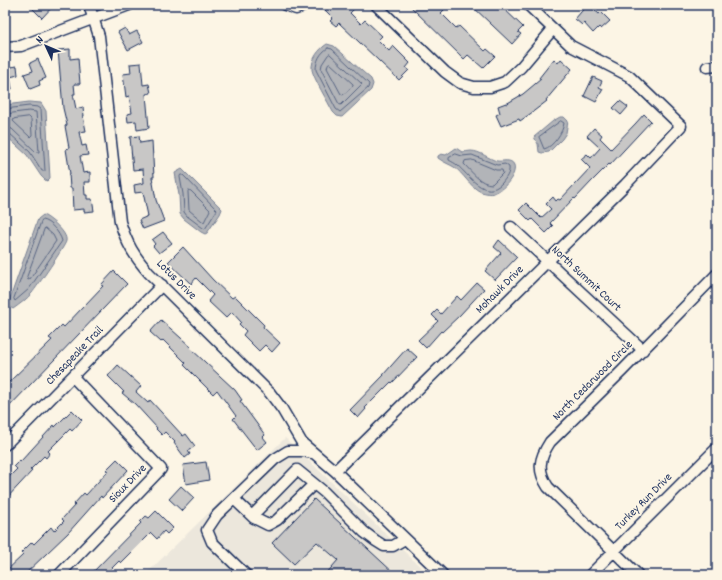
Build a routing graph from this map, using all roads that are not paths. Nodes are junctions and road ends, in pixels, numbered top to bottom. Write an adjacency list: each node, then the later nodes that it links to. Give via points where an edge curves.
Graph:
1 (89, 5): 7 (street, Lotus Drive)
2 (129, 5): 7 (street)
3 (285, 5): 4 (street, via 296,9)
4 (302, 5)
5 (376, 5): 8 (street, via 445,72 460,83 474,87 490,87 505,82 522,68)
6 (528, 5): 8 (street)
7 (94, 19): 9 (street, via 21,46); 13 (street, Lotus Drive, via 99,36 120,222 137,260)
8 (553, 29): 11 (street, Mohawk Drive, via 571,46 629,76 681,126)
9 (5, 47)
10 (511, 226): 11 (street, North Summit Court)
11 (548, 261): 14 (street, North Summit Court); 19 (street, Mohawk Drive)
12 (717, 274): 14 (street, North Cedarwood Circle)
13 (162, 285): 15 (street, Chesapeake Trail); 18 (street, Lotus Drive, via 270,393 302,443)
14 (643, 350): 24 (street, North Cedarwood Circle, via 550,442 543,453 540,465 542,477 548,487)
15 (73, 377): 16 (street, Chesapeake Trail); 25 (street, Sioux Drive, via 161,469)
16 (5, 445)
17 (717, 448): 24 (street, Turkey Run Drive)
18 (314, 454): 19 (street, Lotus Drive); 21 (street, via 288,451 275,459)
19 (335, 471): 23 (street, Lotus Drive)
20 (313, 484): 22 (street, via 277,520 268,525); 22 (street, via 297,470); 23 (street, via 364,532 384,546 393,546)
21 (234, 499): 22 (street); 26 (street, via 207,530 212,542)
22 (252, 516)
23 (405, 539): 27 (street, Lotus Drive)
24 (614, 551): 28 (street, Turkey Run Drive); 29 (street, North Cedarwood Circle)
25 (59, 575)
26 (246, 575)
27 (443, 575)
28 (590, 575)
29 (638, 575)

